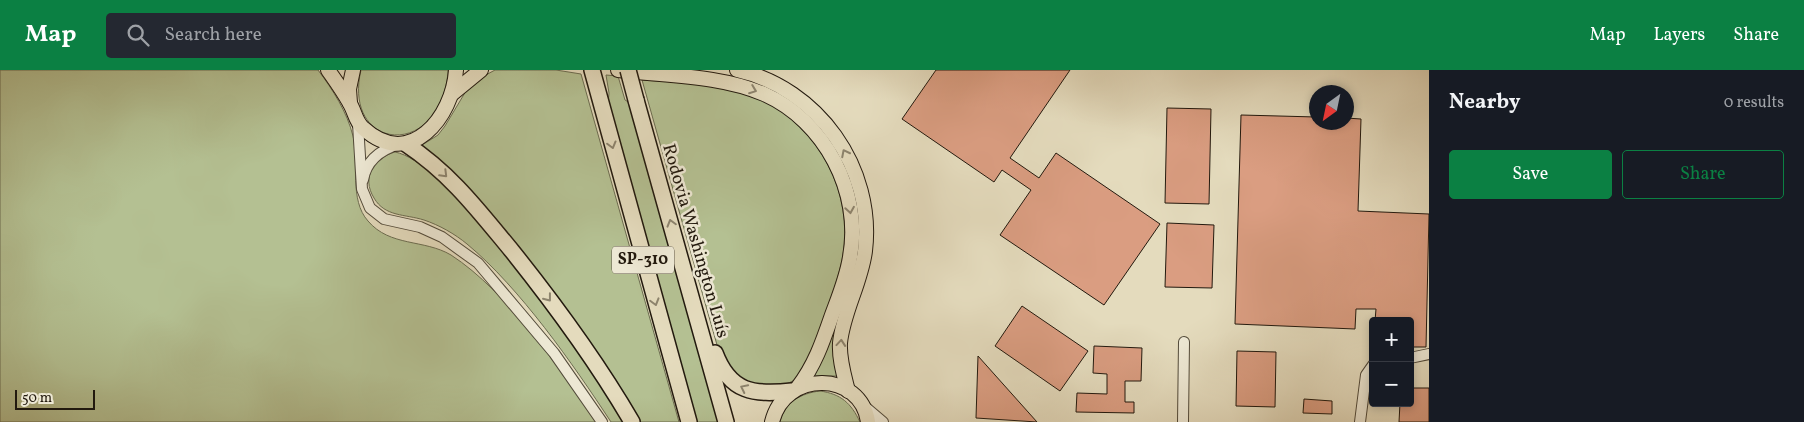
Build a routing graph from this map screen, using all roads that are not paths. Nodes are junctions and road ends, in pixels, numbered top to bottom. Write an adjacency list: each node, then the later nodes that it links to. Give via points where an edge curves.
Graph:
1 (328, 70): 10 (main road)
2 (353, 70): 10 (main road)
3 (456, 70): 9 (main road)
4 (481, 70): 9 (main road)
5 (592, 70): 24 (highway, SP-310, one-way to 24)
6 (618, 70): 19 (main road, one-way to 19, via 748,87 796,114 815,131 828,150 842,178 851,211 850,256 816,361)
7 (628, 70): 14 (highway, Rodovia Washington Luís / SP-310, one-way to 7, bridge)
8 (737, 70): 20 (main road, one-way to 8, via 840,343 862,268 866,231 862,193 836,136 804,102 769,80)
9 (453, 93): 12 (main road, via 438,122 428,132)
10 (350, 103): 11 (main road)
11 (358, 124): 12 (main road, via 374,136); 13 (street)
12 (402, 144): 13 (street, via 381,152 370,163); 23 (highway, one-way to 23, via 433,162 504,241 574,332)
13 (362, 189): 22 (street, via 364,198 377,214 442,236 478,264 554,353)
14 (683, 267): 19 (highway, one-way to 14, via 766,394 751,391 726,375); 25 (highway, Rodovia Washington Luís / SP-310)
15 (1184, 342): 29 (street)
16 (1429, 354): 17 (street)
17 (1414, 357)
18 (1369, 371): 30 (street)
19 (795, 389): 20 (main road, via 824,382); 26 (main road, via 781,400)
20 (848, 391): 21 (main road)
21 (860, 403): 27 (main road); 28 (street)
22 (602, 422)
23 (632, 422)
24 (689, 422)
25 (726, 422)
26 (772, 422)
27 (868, 422)
28 (883, 422)
29 (1183, 422)
30 (1360, 422)

